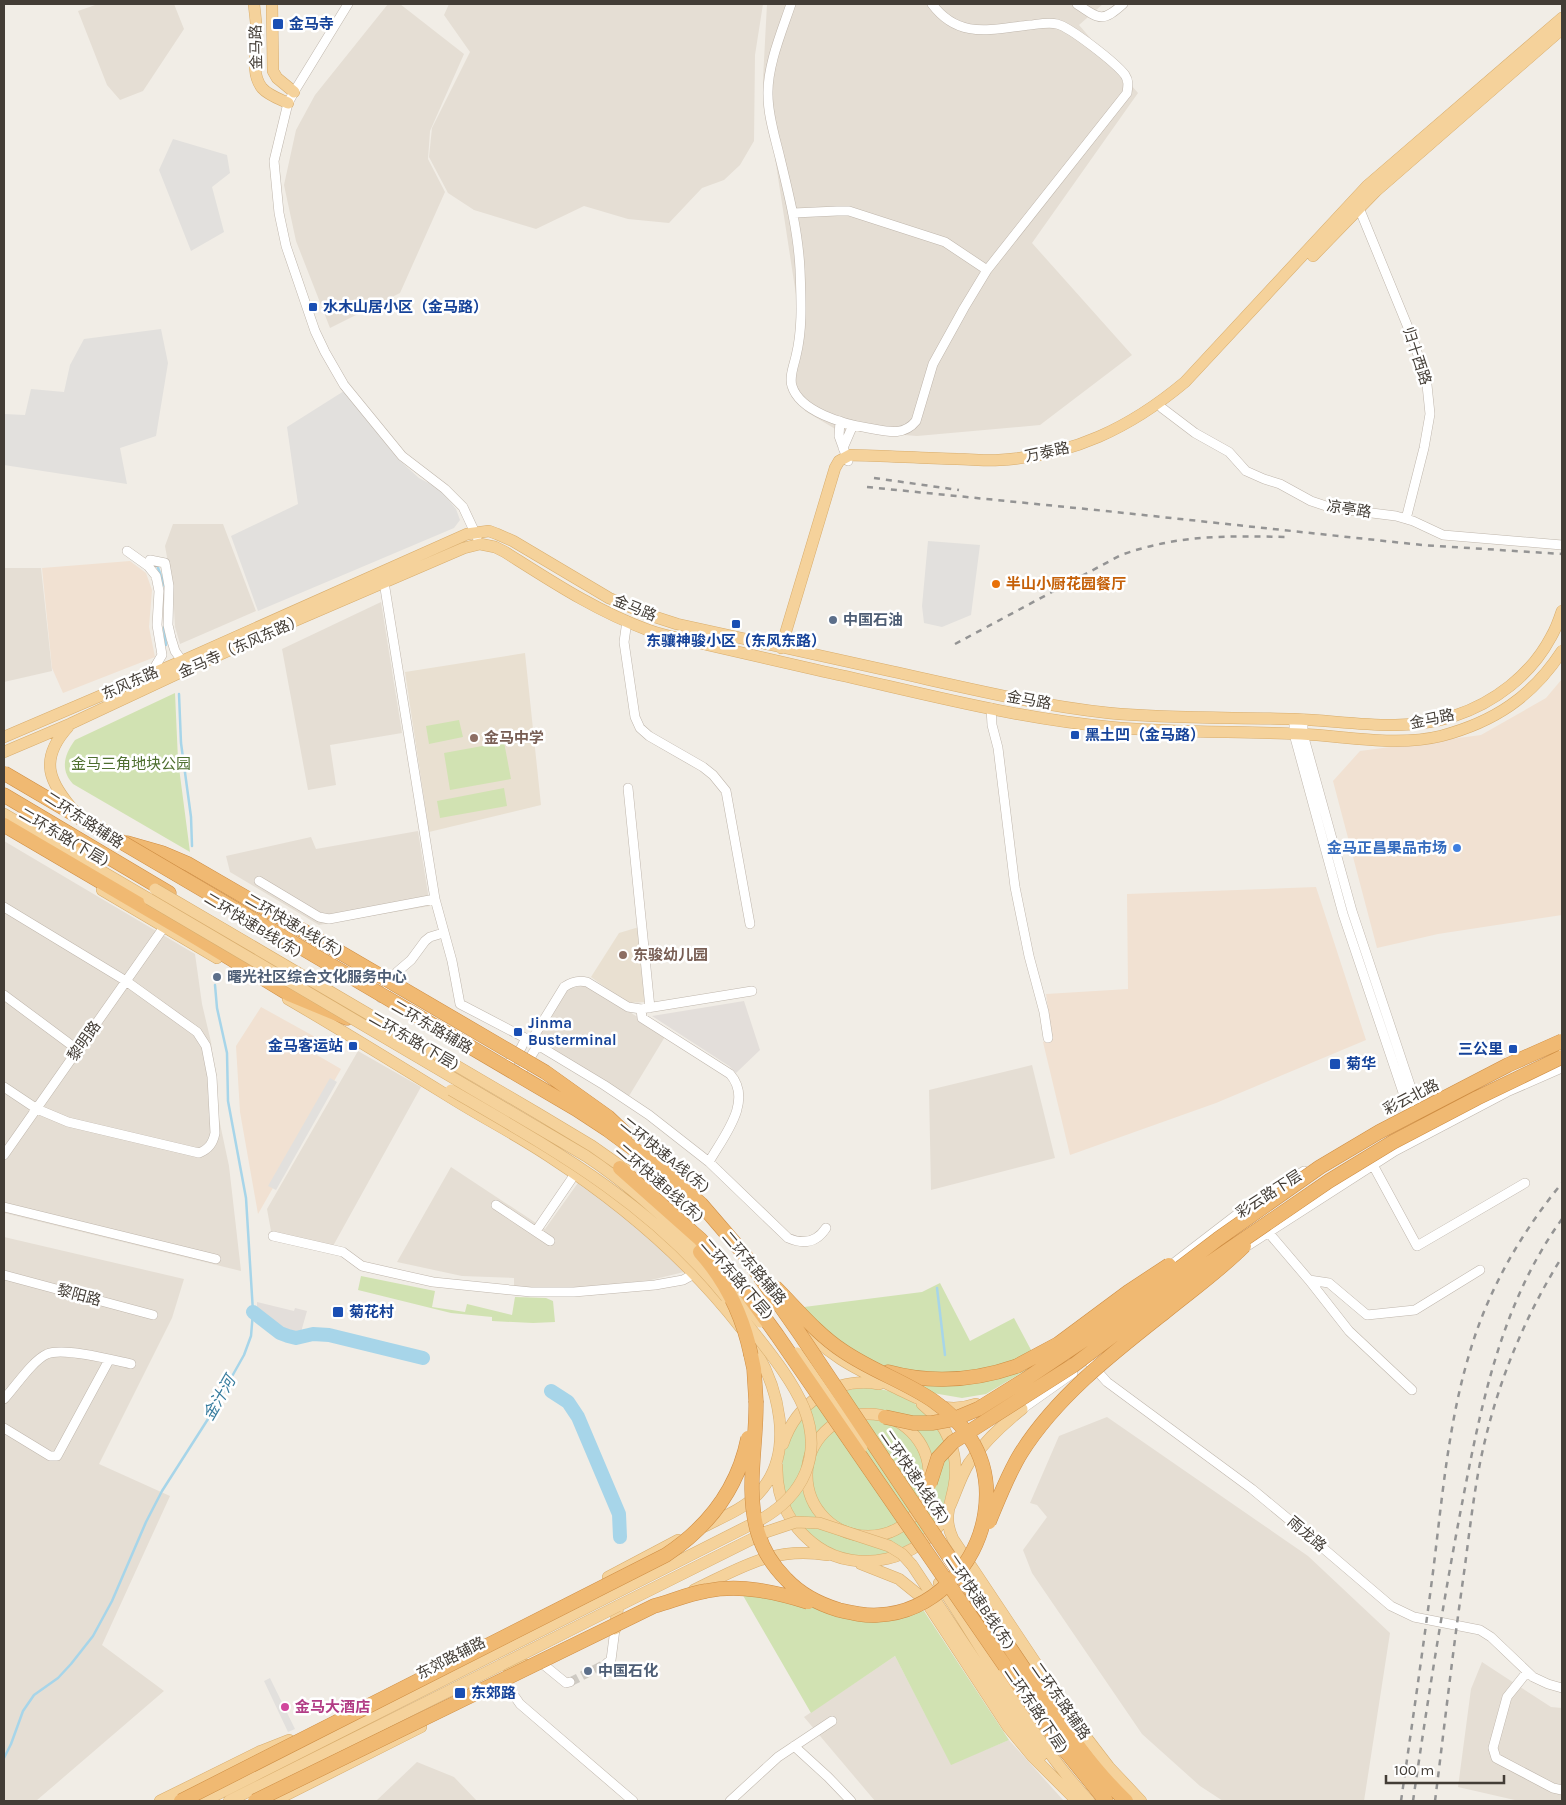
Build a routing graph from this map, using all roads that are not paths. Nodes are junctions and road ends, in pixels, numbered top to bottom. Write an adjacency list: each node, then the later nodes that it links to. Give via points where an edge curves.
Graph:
1 (254, 4): 11 (main road, 金马路, via 256,78 262,88)
2 (272, 4): 10 (main road, 金马路, via 273,71)
3 (348, 4): 10 (street)
4 (791, 4): 13 (street, via 776,50 768,94 771,122)
5 (932, 4): 14 (street, via 950,22 967,29 1058,24 1099,51 1125,75 1128,82 1127,93)
6 (1077, 4): 7 (street, via 1102,17 1109,16)
7 (1123, 4)
8 (1562, 18): 12 (main road, via 1367,186)
9 (1562, 28): 12 (main road)
10 (294, 92): 11 (street)
11 (288, 104): 20 (street, via 274,161 279,214 286,246 315,331 344,384 402,456 446,489 463,507)
12 (1358, 204): 15 (main road, 万泰路, via 1189,386); 18 (main road, 万泰路, via 1185,382 1134,420 1107,434 1060,451 1022,458); 19 (street, 归十西路, via 1414,342 1427,385 1430,414)
13 (794, 214): 14 (street, via 849,212 944,242); 16 (street, via 801,304 792,386 805,404)
14 (987, 270): 17 (street, via 933,364 911,428 890,432)
15 (1162, 408): 18 (main road, 万泰路, via 1093,446 1023,464 997,466); 19 (street, 凉亭路, via 1195,434 1229,452 1246,471 1311,501 1332,508)
16 (840, 421): 17 (street); 18 (street, via 838,436)
17 (853, 425): 18 (street)
18 (846, 455): 28 (main road)
19 (1406, 519): 22 (street, 凉亭路, via 1443,535)
20 (476, 532): 21 (street); 28 (main road, 金马路, via 488,531 513,541 609,598 649,615); 30 (main road, 东风东路)
21 (480, 544): 25 (main road, 金马寺（东风东路）); 27 (main road, 金马路, via 505,552 572,594)
22 (1562, 544)
23 (127, 550): 24 (street)
24 (148, 566): 30 (street, via 150,560 165,563 169,586 168,625 174,651); 31 (street, via 156,576 159,591 157,625 162,656 156,665)
25 (384, 582): 34 (main road, 金马寺（东风东路）); 48 (street)
26 (1562, 611): 33 (main road, 金马路, via 1552,637 1534,663 1490,701 1456,715 1401,726)
27 (627, 621): 32 (main road, 金马路, via 684,639); 50 (street, via 624,642 635,717 649,736 702,767 726,792)
28 (785, 648): 33 (main road, 金马路, via 983,692 1108,713)
29 (1562, 652): 35 (main road, 金马路, via 1549,672 1500,713 1438,737 1403,741)
30 (182, 661): 31 (main road, 东风东路)
31 (158, 671): 36 (main road, 东风东路)
32 (991, 708): 35 (main road, 金马路, via 1108,727 1166,732); 59 (street, via 1015,887)
33 (1299, 719): 35 (street)
34 (70, 724): 37 (main road, 金马寺（东风东路）); 44 (main road, via 51,751 50,767 60,795)
35 (1299, 734): 70 (street, via 1343,914)
36 (4, 737)
37 (4, 752)
38 (4, 766): 44 (main road, 二环东路辅路)
39 (4, 773): 73 (highway, 二环快速A线(东), bridge, via 576,1109)
40 (628, 788): 57 (street)
41 (4, 795): 68 (highway, 二环快速B线(东), bridge)
42 (4, 802): 145 (main road, 二环东路(下层), bridge, via 592,1146 664,1201 734,1272 795,1350 1047,1727 1081,1775)
43 (4, 814): 81 (main road, 二环东路(下层), bridge, via 558,1138)
44 (80, 818): 46 (main road, 二环东路辅路)
45 (4, 824): 51 (main road, via 34,850); 68 (highway, bridge, via 289,994 384,1031)
46 (104, 833): 56 (main road, 二环东路辅路); 73 (highway, bridge, via 174,858 204,873 546,1072 613,1121)
47 (260, 881): 48 (street, via 319,917 329,919)
48 (435, 899): 52 (street)
49 (4, 907): 53 (street)
50 (750, 924)
51 (164, 927): 53 (street, 黎明路); 63 (main road)
52 (443, 933): 56 (street, via 425,942 397,972); 60 (street, via 460,1004)
53 (126, 981): 62 (street, 黎明路); 71 (street, via 203,1038 212,1077 214,1141 199,1153 68,1122)
54 (752, 991): 57 (street)
55 (4, 995): 62 (street)
56 (381, 998): 66 (main road, 二环东路辅路)
57 (645, 1008): 60 (street, via 628,1007 587,982 568,984); 75 (street, via 642,1018 736,1080 740,1100 737,1111)
58 (1562, 1034): 70 (street, 彩云路下层, via 1518,1053)
59 (1048, 1038)
60 (532, 1041): 66 (street, via 521,1048); 67 (street); 75 (street, via 648,1115)
61 (1562, 1041): 80 (highway, 彩云北路, bridge, via 1508,1065 1379,1132)
62 (78, 1050): 71 (street, 黎明路)
63 (380, 1053): 77 (main road); 90 (main road, bridge, via 451,1090 593,1175 635,1206)
64 (1562, 1057): 84 (highway, 彩云北路, bridge, via 1393,1142)
65 (1562, 1068): 72 (street, 彩云路下层, via 1507,1092)
66 (504, 1069): 67 (main road, 二环东路辅路)
67 (518, 1077): 105 (main road, 二环东路辅路, via 590,1120 652,1164 706,1212 819,1343 840,1360)
68 (481, 1078): 78 (highway, 二环快速B线(东), bridge, via 583,1140)
69 (4, 1088): 71 (street)
70 (1413, 1108): 72 (street); 100 (street, 彩云路下层, via 1256,1201)
71 (37, 1109): 74 (street, 黎明路)
72 (1423, 1137): 76 (street, 彩云路下层)
73 (640, 1152): 92 (highway, 二环快速A线(东), bridge, via 701,1204)
74 (4, 1155)
75 (709, 1162): 85 (street, via 788,1238 809,1242 820,1237)
76 (1373, 1165): 79 (street, via 1417,1246); 87 (street, 彩云路下层)
77 (576, 1174): 86 (street); 95 (main road, via 642,1224)
78 (635, 1181): 109 (highway, bridge, via 707,1260 731,1297 748,1342); 145 (highway, 二环快速B线(东), bridge, via 700,1238 740,1284 1050,1731)
79 (1525, 1182)
80 (1282, 1194): 104 (highway, bridge, via 1145,1281 1045,1352 1017,1366 954,1380 909,1378); 111 (highway, bridge, via 1092,1334 978,1409 954,1419 932,1423)
81 (646, 1200): 90 (main road, bridge); 97 (main road, 二环东路(下层), bridge)
82 (496, 1205): 86 (street)
83 (4, 1207): 93 (street)
84 (1290, 1207): 115 (highway, bridge, via 1074,1365 953,1442 938,1458); 120 (highway, bridge, via 1220,1270 1114,1353 1062,1401 1021,1454 977,1547)
85 (826, 1228)
86 (536, 1232): 89 (street)
87 (1268, 1232): 98 (street); 102 (street, 彩云路下层, via 1166,1300)
88 (273, 1236): 95 (street, via 343,1252 362,1266 433,1282 531,1292 655,1285 683,1280)
89 (550, 1241)
90 (677, 1244): 91 (main road, bridge)
91 (687, 1253): 97 (main road, bridge); 114 (main road, bridge, via 743,1318 800,1399 810,1431)
92 (744, 1254): 104 (highway, bridge, via 823,1336); 146 (highway, 二环快速A线(东), bridge, via 1054,1712)
93 (216, 1259)
94 (1480, 1270): 98 (street, via 1415,1310 1367,1315 1329,1283)
95 (694, 1274): 113 (main road, via 732,1316 752,1344 767,1374 780,1427)
96 (4, 1275): 99 (street, 黎阳路)
97 (725, 1279): 144 (main road, 二环东路(下层), bridge, via 808,1388 1022,1710 1065,1773)
98 (1309, 1280): 106 (street, via 1349,1331)
99 (153, 1315)
100 (1072, 1340): 102 (street, 雨龙路); 107 (street, 彩云路下层)
101 (109, 1360): 103 (street); 108 (street, via 74,1353 47,1354); 112 (street, via 57,1456 50,1456)
102 (1088, 1361): 110 (street, 彩云路下层); 127 (street, 雨龙路, via 1107,1382 1252,1489 1390,1606 1414,1617 1480,1630)
103 (131, 1364)
104 (874, 1369): 120 (highway, bridge, via 916,1389 941,1406 961,1426 977,1451 985,1475 986,1504 979,1537)
105 (898, 1389): 107 (main road, via 932,1406 952,1409 974,1405); 113 (main road, via 861,1383 833,1388 820,1395 796,1417); 117 (main road, via 929,1410 945,1429 956,1469)
106 (1412, 1390)
107 (1001, 1392)
108 (4, 1398)
109 (756, 1401): 116 (highway, bridge); 135 (highway, bridge, via 747,1443 732,1484 710,1518 681,1546 636,1572)
110 (1022, 1409): 117 (main road, via 975,1455)
111 (885, 1417): 114 (main road, bridge, via 858,1416 841,1422 820,1442); 115 (main road, bridge, via 902,1425 926,1450)
112 (4, 1428)
113 (780, 1454): 116 (main road, 东郊路辅路, via 763,1489); 119 (main road, via 776,1479 787,1514 811,1542)
114 (808, 1466): 118 (main road, bridge, via 806,1484 811,1502 826,1520); 136 (main road, bridge, via 793,1495 760,1520)
115 (930, 1483): 118 (main road, bridge, via 919,1508 896,1528 866,1536)
116 (752, 1499): 122 (highway, bridge, via 757,1531 770,1560 796,1589); 134 (main road, 东郊路辅路, via 545,1610)
117 (951, 1501): 119 (main road, via 936,1530 912,1550 884,1560); 147 (main road, 二环东路辅路, via 948,1525 957,1544 1085,1736)
118 (845, 1532): 121 (main road, bridge, via 819,1523 787,1524); 143 (main road, bridge, via 889,1546 908,1559 1010,1714)
119 (843, 1559): 123 (main road, via 791,1552 771,1556); 143 (main road, via 874,1568 917,1592 1008,1727 1039,1764)
120 (966, 1563): 122 (highway, bridge, via 940,1592 904,1610 869,1615)
121 (618, 1606): 123 (main road); 125 (main road, bridge)
122 (826, 1606): 138 (highway, bridge, via 746,1588 707,1590 685,1596 646,1610)
123 (615, 1629): 124 (street, via 611,1660); 126 (main road)
124 (607, 1663)
125 (501, 1665): 126 (main road); 137 (main road)
126 (544, 1665): 128 (street, via 566,1683); 129 (main road)
127 (1527, 1672): 130 (street, 雨龙路); 133 (street, via 1507,1696 1493,1748 1496,1758)
128 (570, 1682)
129 (506, 1684): 139 (main road); 140 (street, via 520,1704)
130 (1562, 1688)
131 (832, 1721): 132 (street)
132 (794, 1746): 141 (street); 142 (street)
133 (1562, 1790)
134 (160, 1801)
135 (181, 1801)
136 (204, 1801)
137 (229, 1801)
138 (255, 1801)
139 (274, 1801)
140 (633, 1801)
141 (730, 1801)
142 (851, 1801)
143 (1078, 1801)
144 (1089, 1801)
145 (1105, 1801)
146 (1126, 1801)
147 (1140, 1801)

